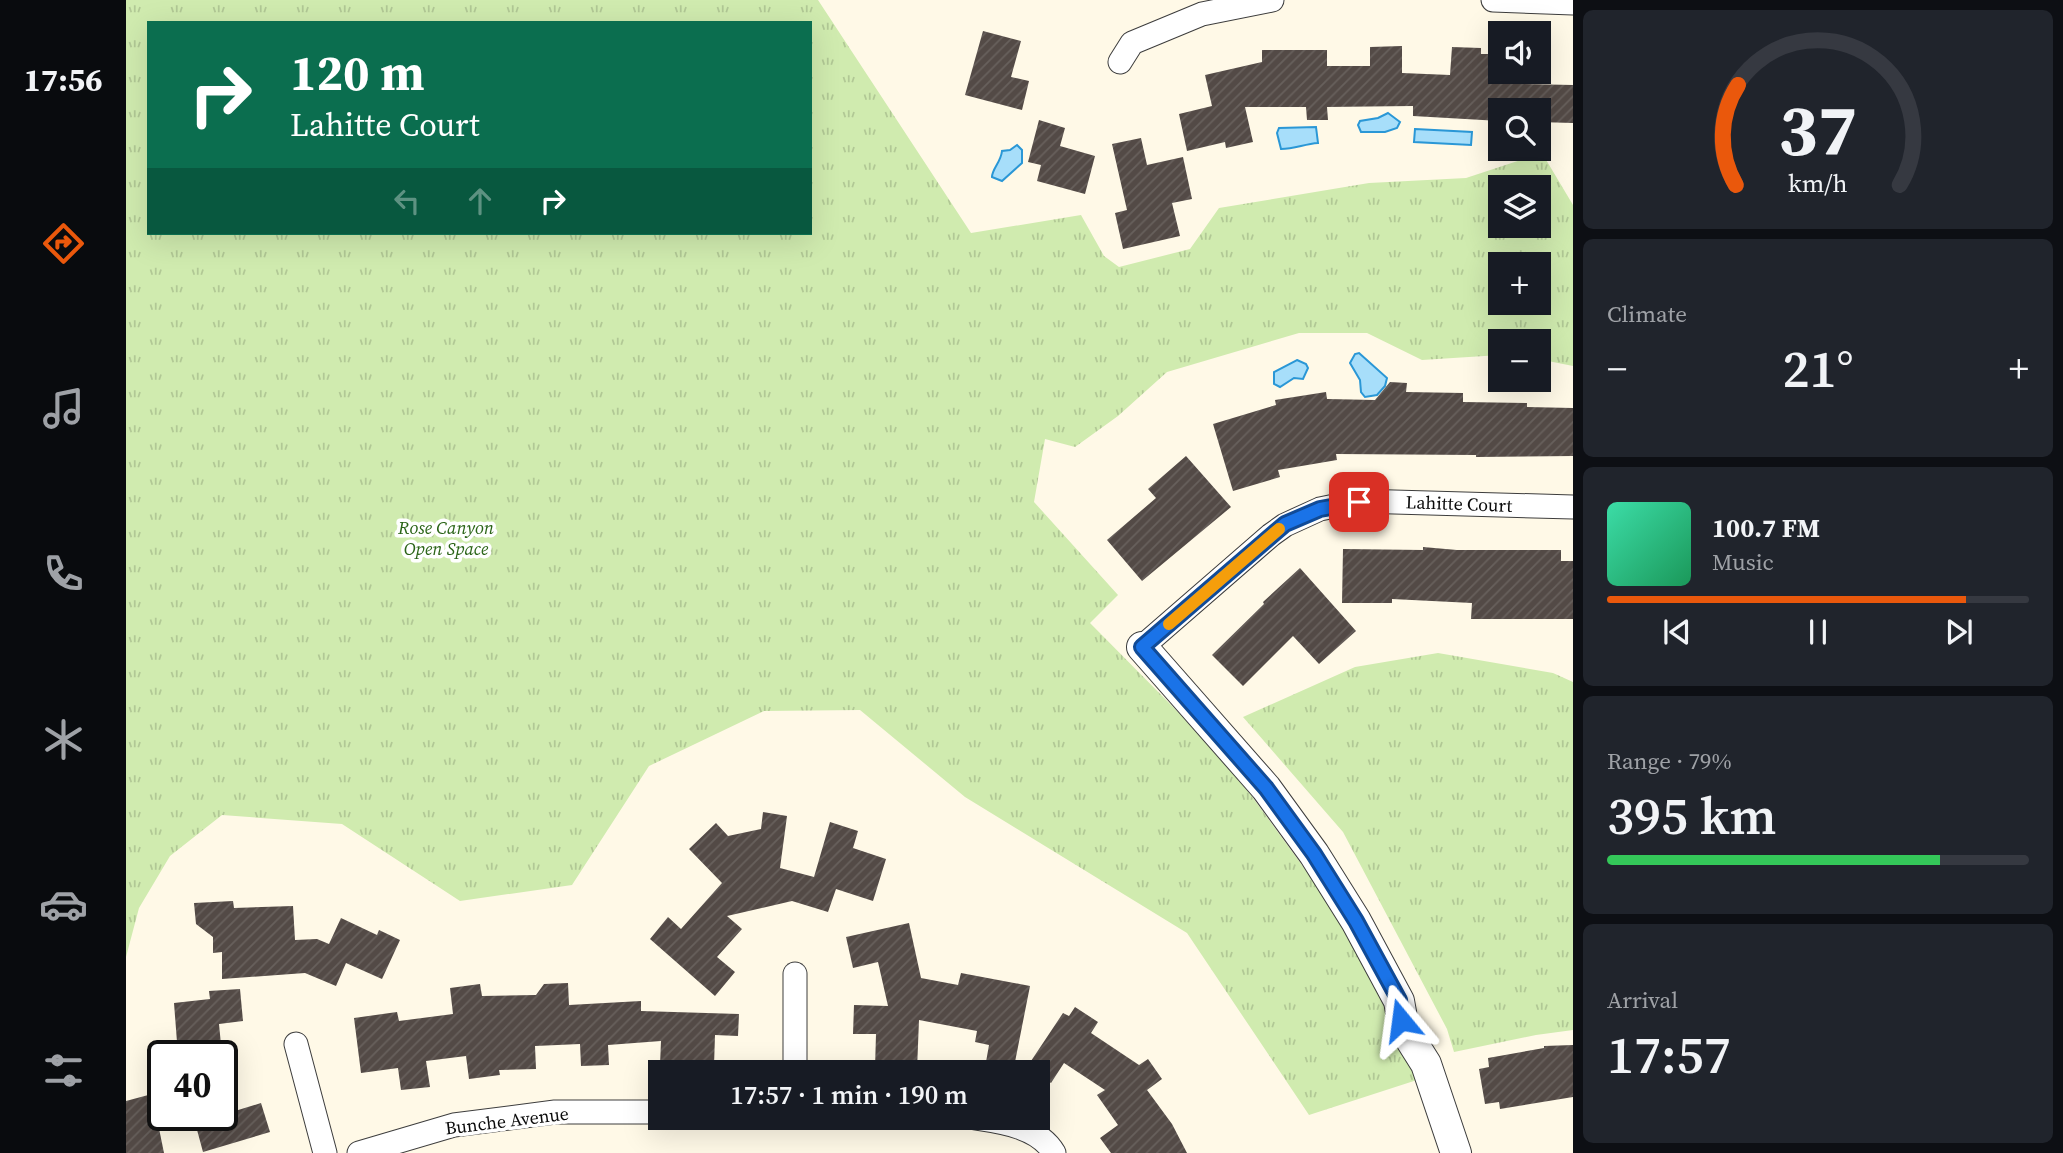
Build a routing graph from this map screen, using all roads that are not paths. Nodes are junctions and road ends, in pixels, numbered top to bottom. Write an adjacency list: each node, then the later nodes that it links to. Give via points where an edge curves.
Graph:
1 (1272, 0): 4 (street, via 1202,14 1167,28 1132,43)
2 (1493, 0): 3 (street)
3 (1573, 4)
4 (1120, 62)
5 (1573, 507): 6 (street, Lahitte Court, via 1359,502 1320,509 1285,524)
6 (1142, 647): 15 (street, via 1266,788 1356,921 1399,1000 1404,1029 1426,1065)
7 (795, 974): 9 (street)
8 (296, 1044): 12 (street)
9 (795, 1060)
10 (648, 1112): 13 (street, Bunche Avenue, via 555,1112 454,1125)
11 (1024, 1130): 14 (street)
12 (325, 1153)
13 (359, 1153)
14 (1054, 1153)
15 (1456, 1153)

